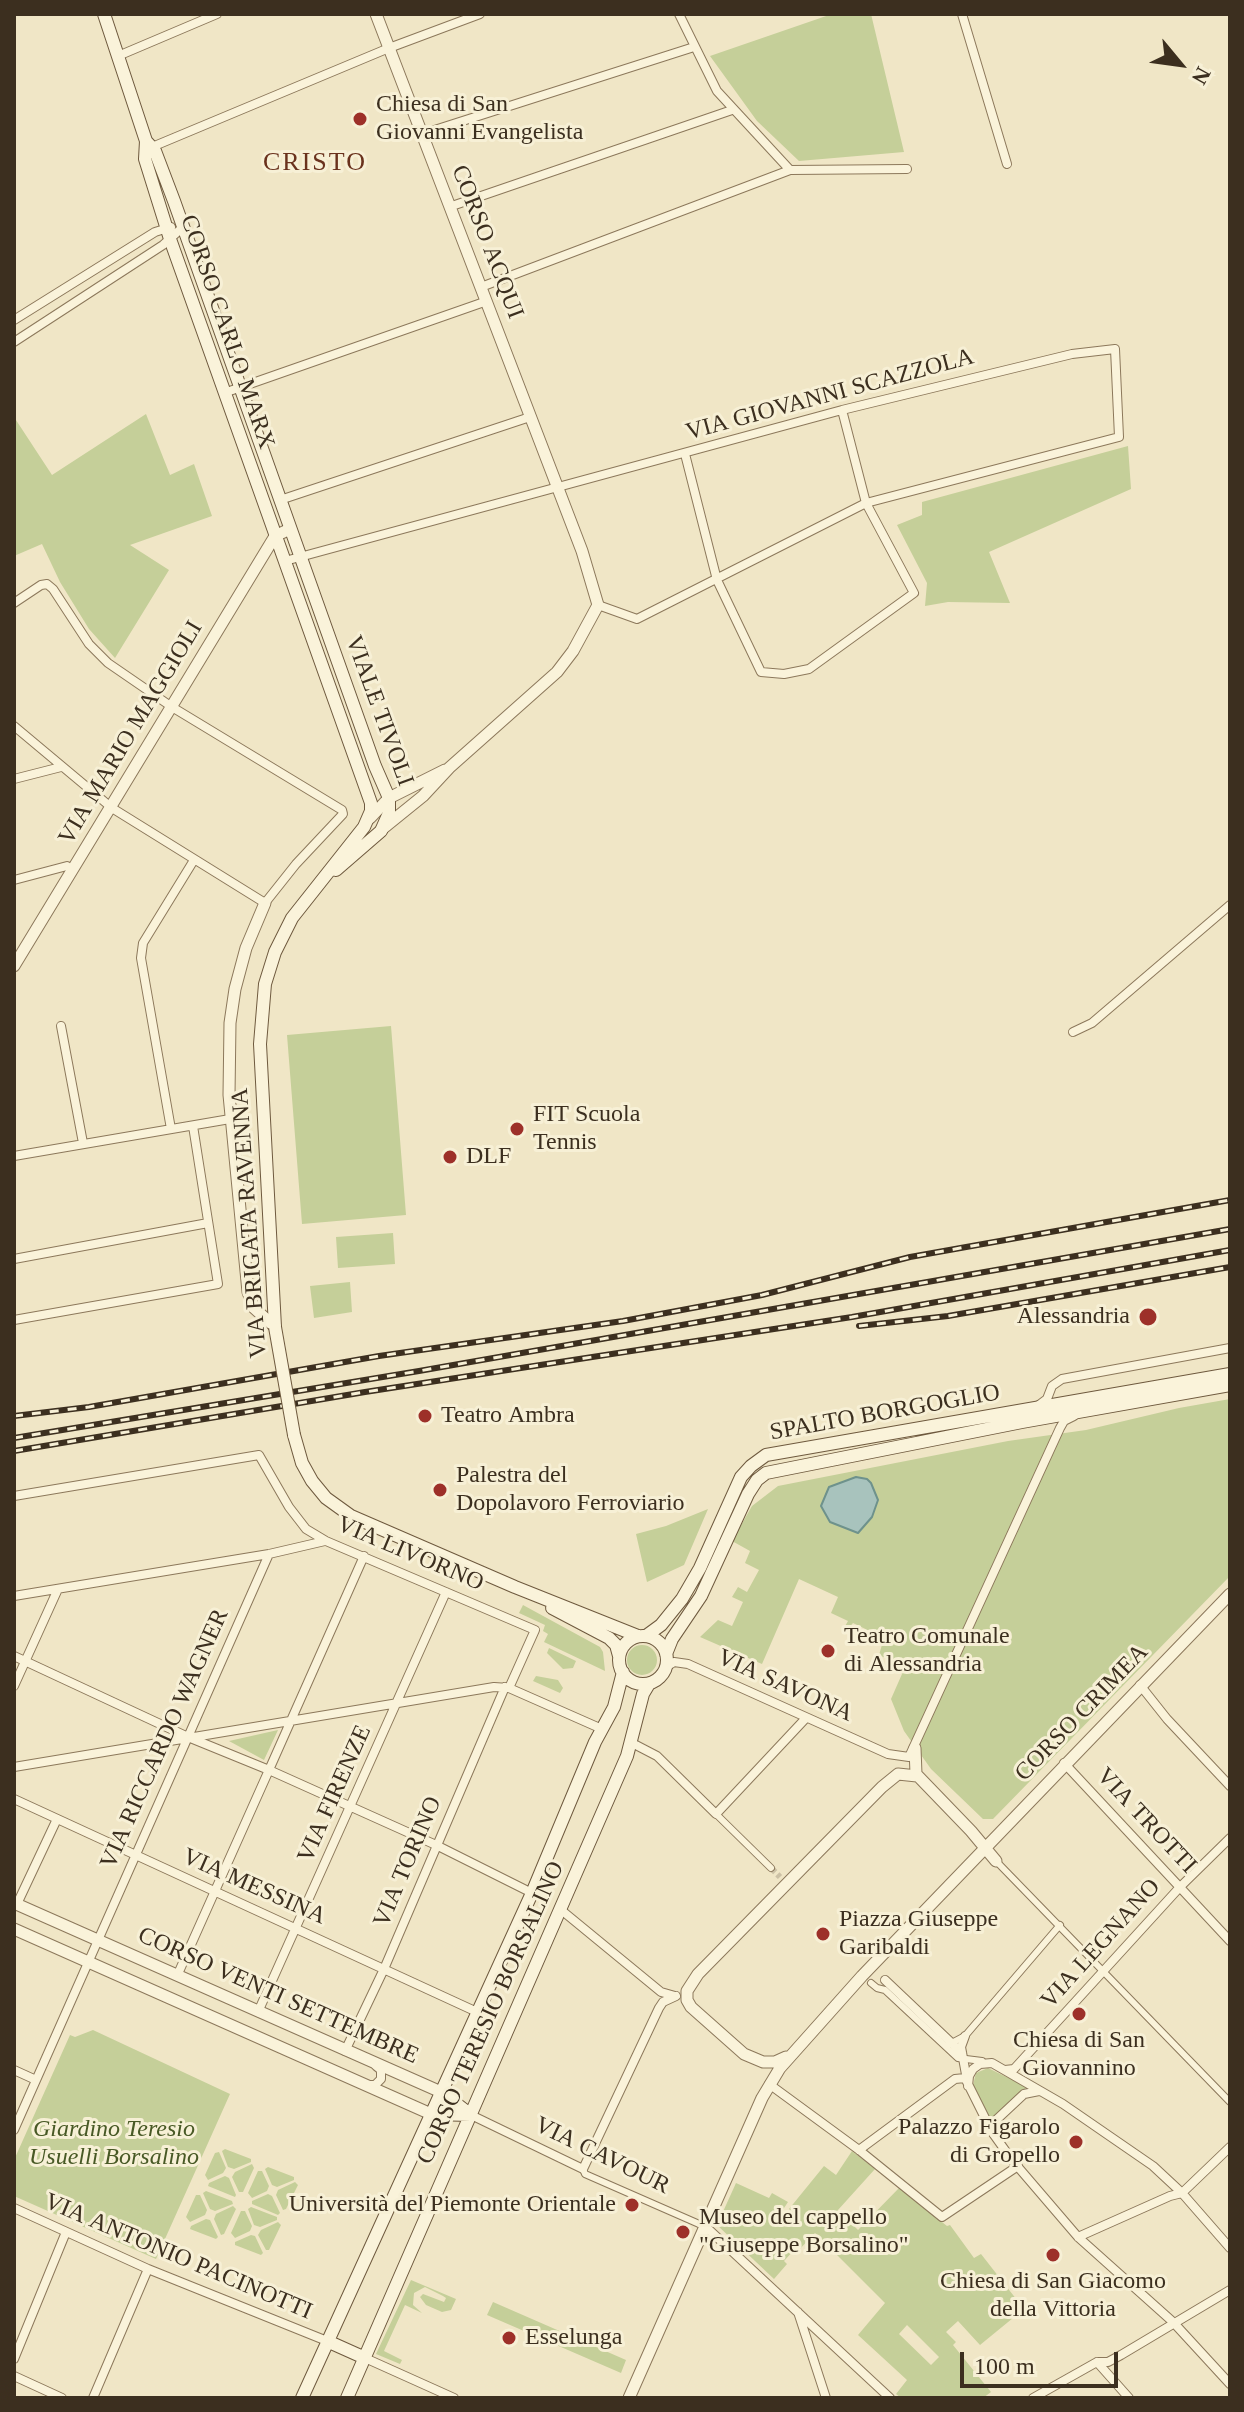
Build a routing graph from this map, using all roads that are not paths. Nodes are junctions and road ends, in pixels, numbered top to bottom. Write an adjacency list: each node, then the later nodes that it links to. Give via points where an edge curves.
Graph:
1 (104, 14): 9 (main road, CORSO CARLO MARX)
2 (217, 14): 9 (street)
3 (376, 14): 8 (street, CORSO ACQUI)
4 (480, 14): 8 (street)
5 (679, 14): 7 (street)
6 (962, 14): 13 (street)
7 (694, 47): 10 (street); 11 (street)
8 (389, 48): 11 (street, CORSO ACQUI); 12 (street)
9 (118, 56): 12 (main road, CORSO CARLO MARX)
10 (732, 110): 15 (street); 16 (street)
11 (422, 134): 16 (street, CORSO ACQUI)
12 (149, 144): 17 (main road, CORSO CARLO MARX); 18 (main road, CORSO CARLO MARX, via 145,159)
13 (1007, 164)
14 (907, 169): 15 (street)
15 (790, 170): 19 (street)
16 (449, 207): 19 (street, CORSO ACQUI)
17 (183, 227): 18 (street); 23 (main road, CORSO CARLO MARX)
18 (168, 233): 21 (street); 22 (street); 24 (main road, CORSO CARLO MARX)
19 (481, 287): 20 (street, CORSO ACQUI)
20 (487, 301): 23 (street); 26 (street, CORSO ACQUI)
21 (14, 320)
22 (14, 342)
23 (241, 387): 24 (street); 29 (main road, CORSO CARLO MARX)
24 (224, 393): 32 (main road, CORSO CARLO MARX)
25 (842, 410): 27 (street, VIA GIOVANNI SCAZZOLA); 30 (street); 30 (street, VIA GIOVANNI SCAZZOLA, via 1072,354 1115,349 1119,437)
26 (530, 417): 28 (street, CORSO ACQUI); 29 (street)
27 (685, 454): 28 (street, VIA GIOVANNI SCAZZOLA); 35 (street)
28 (557, 486): 33 (street); 37 (street, CORSO ACQUI)
29 (280, 500): 31 (main road, CORSO CARLO MARX)
30 (866, 503): 35 (street); 35 (street, via 914,593 809,669 761,672)
31 (290, 529): 32 (street); 33 (main road, VIALE TIVOLI)
32 (275, 536): 34 (main road, VIALE TIVOLI); 38 (street, VIA MARIO MAGGIOLI)
33 (300, 557): 34 (street); 40 (main road, VIALE TIVOLI)
34 (285, 561): 47 (main road, VIALE TIVOLI, via 371,803)
35 (717, 580): 37 (street, via 637,619)
36 (14, 603): 38 (street, via 47,584 100,656)
37 (598, 605): 42 (street, via 562,667)
38 (172, 707): 46 (street, VIA MARIO MAGGIOLI); 53 (street, via 343,814)
39 (14, 726): 41 (street)
40 (375, 766): 44 (street, via 392,786); 45 (main road, VIALE TIVOLI)
41 (61, 767): 43 (street); 46 (street)
42 (449, 768): 44 (street); 48 (street)
43 (14, 779)
44 (415, 785): 45 (street)
45 (389, 798): 47 (street); 48 (main road, VIALE TIVOLI)
46 (112, 808): 49 (street); 50 (street, VIA MARIO MAGGIOLI)
47 (367, 822): 52 (main road)
48 (381, 831): 52 (main road)
49 (194, 860): 53 (street); 60 (street, via 143,943 141,958)
50 (73, 870): 51 (street, via 67,866); 55 (street, VIA MARIO MAGGIOLI)
51 (14, 880)
52 (319, 885): 66 (main road, VIA BRIGATA RAVENNA, via 280,939 261,1009)
53 (265, 903): 58 (street, via 233,998)
54 (1230, 905): 57 (street, via 1092,1023)
55 (14, 966)
56 (61, 1026): 61 (street)
57 (1073, 1032)
58 (230, 1119): 59 (street); 66 (street, via 248,1292 254,1308)
59 (193, 1126): 60 (street); 63 (street)
60 (171, 1129): 61 (street)
61 (83, 1143): 62 (street)
62 (14, 1156)
63 (208, 1223): 64 (street); 65 (street, via 218,1284)
64 (14, 1259)
65 (14, 1320)
66 (275, 1327): 76 (main road, VIA BRIGATA RAVENNA, bridge, via 294,1435 308,1475 326,1498 371,1526)
67 (1230, 1348): 71 (street, via 1062,1379)
68 (1230, 1374): 71 (main road, SPALTO BORGOGLIO)
69 (1230, 1385): 70 (main road, SPALTO BORGOGLIO)
70 (1105, 1407): 84 (main road, SPALTO BORGOGLIO, via 766,1473 748,1494); 97 (street, via 1070,1417 1060,1428)
71 (1034, 1408): 82 (main road, SPALTO BORGOGLIO, via 763,1457 738,1482 687,1592 661,1625)
72 (14, 1496): 73 (street, VIA LIVORNO, via 259,1455 306,1529)
73 (326, 1541): 74 (street); 75 (street, VIA LIVORNO)
74 (269, 1554): 77 (street); 95 (street, VIA RICCARDO WAGNER)
75 (364, 1556): 78 (street, VIA LIVORNO); 93 (street)
76 (515, 1587): 82 (main road, VIA BRIGATA RAVENNA); 86 (main road, VIA BRIGATA RAVENNA, via 609,1638)
77 (58, 1589): 79 (street); 85 (street)
78 (446, 1592): 81 (street, VIA LIVORNO); 91 (street, VIA FIRENZE)
79 (14, 1596)
80 (1228, 1600): 88 (street, CORSO CRIMEA)
81 (535, 1630): 90 (street, VIA TORINO)
82 (642, 1636): 84 (main road, via 658,1642); 86 (main road, via 623,1647)
83 (14, 1656): 85 (street)
84 (666, 1660): 87 (main road); 92 (street, VIA SAVONA, via 688,1664)
85 (25, 1661): 89 (street); 95 (street)
86 (621, 1666): 87 (main road, via 636,1683); 94 (main road, CORSO TERESIO BORSALINO, via 616,1700)
87 (649, 1684): 96 (main road, CORSO TERESIO BORSALINO)
88 (1140, 1685): 99 (street, CORSO CRIMEA); 103 (street)
89 (14, 1686)
90 (507, 1688): 91 (street); 94 (street); 112 (street, VIA TORINO)
91 (398, 1702): 93 (street); 106 (street, VIA FIRENZE)
92 (806, 1718): 98 (street, VIA SAVONA); 107 (street)
93 (292, 1720): 95 (street); 101 (street)
94 (602, 1729): 120 (main road, CORSO TERESIO BORSALINO)
95 (188, 1737): 100 (street); 101 (street); 114 (street, VIA RICCARDO WAGNER)
96 (632, 1743): 107 (street, via 657,1756); 123 (main road, CORSO TERESIO BORSALINO)
97 (915, 1748): 98 (street, via 906,1758); 102 (street)
98 (888, 1754): 104 (street, via 895,1768)
99 (1064, 1763): 110 (street, CORSO CRIMEA); 118 (street, VIA TROTTI)
100 (14, 1767)
101 (269, 1770): 106 (street); 119 (street)
102 (917, 1776): 104 (street, via 898,1774); 109 (street)
103 (1230, 1786)
104 (882, 1787): 121 (street)
105 (14, 1799): 108 (street, VIA MESSINA)
106 (350, 1808): 112 (street); 125 (street, VIA FIRENZE)
107 (716, 1814): 116 (street)
108 (57, 1819): 114 (street, VIA MESSINA); 122 (street)
109 (971, 1831): 110 (street, via 988,1836); 113 (street)
110 (1000, 1831): 113 (street, CORSO CRIMEA)
111 (1230, 1838): 118 (street, VIA LEGNANO)
112 (436, 1845): 120 (street); 130 (street, VIA TORINO)
113 (986, 1847): 115 (street); 133 (street, CORSO CRIMEA)
114 (135, 1857): 119 (street, VIA MESSINA); 127 (street, VIA RICCARDO WAGNER)
115 (996, 1861): 124 (street)
116 (771, 1868)
117 (780, 1877): 121 (street, via 783,1884)
118 (1180, 1887): 128 (street, VIA TROTTI); 131 (street, VIA LEGNANO)
119 (215, 1892): 125 (street, VIA MESSINA); 134 (street)
120 (532, 1893): 138 (main road, CORSO TERESIO BORSALINO)
121 (769, 1901): 132 (street)
122 (16, 1903): 127 (street, CORSO VENTI SETTEMBRE)
123 (560, 1909): 136 (street, via 661,1992); 159 (main road, CORSO TERESIO BORSALINO)
124 (1060, 1925): 131 (street); 139 (street)
125 (298, 1928): 130 (street, VIA MESSINA); 137 (street, VIA FIRENZE)
126 (14, 1929): 129 (street, CORSO VENTI SETTEMBRE)
127 (98, 1939): 129 (street); 134 (street, CORSO VENTI SETTEMBRE)
128 (1230, 1941)
129 (88, 1962): 150 (street); 152 (street, CORSO VENTI SETTEMBRE)
130 (384, 1969): 138 (street, VIA MESSINA); 142 (street, VIA TORINO)
131 (1103, 1971): 147 (street, VIA LEGNANO, via 1014,2069); 157 (street)
132 (698, 1974): 136 (street); 143 (street, via 687,1991 687,2002)
133 (878, 1974): 140 (street); 141 (street, CORSO CRIMEA)
134 (177, 1976): 137 (street, CORSO VENTI SETTEMBRE)
135 (871, 1983): 140 (street)
136 (676, 1996): 165 (street, via 659,2007)
137 (258, 2012): 142 (street, CORSO VENTI SETTEMBRE)
138 (477, 2012): 154 (main road, CORSO TERESIO BORSALINO)
139 (965, 2036): 140 (street); 144 (street)
140 (949, 2045): 144 (street)
141 (796, 2049): 143 (street, via 773,2062); 151 (street)
142 (345, 2051): 146 (street, CORSO VENTI SETTEMBRE)
143 (744, 2054): 156 (street, via 764,2072)
144 (961, 2057): 145 (street); 149 (street); 153 (street)
145 (988, 2062): 147 (street); 153 (street, via 971,2072)
146 (372, 2063): 152 (street, via 382,2075 375,2085); 154 (street, CORSO VENTI SETTEMBRE)
147 (1000, 2068): 155 (street)
148 (14, 2070): 150 (street)
149 (965, 2078): 153 (street); 163 (street, via 957,2078)
150 (36, 2080): 160 (street)
151 (769, 2084): 156 (street); 163 (street)
152 (368, 2085): 158 (street, CORSO VENTI SETTEMBRE)
153 (968, 2088): 161 (street)
154 (441, 2092): 158 (main road, CORSO TERESIO BORSALINO); 159 (main road)
155 (1046, 2094): 161 (street, via 1025,2093 994,2122); 166 (street, via 1153,2166)
156 (763, 2095): 168 (street)
157 (1230, 2102)
158 (431, 2114): 159 (main road); 176 (main road, CORSO TERESIO BORSALINO)
159 (471, 2115): 165 (street, VIA CAVOUR); 177 (main road, CORSO TERESIO BORSALINO)
160 (14, 2130)
161 (992, 2132): 164 (street)
162 (1230, 2147): 166 (street)
163 (859, 2150): 164 (street, via 942,2217)
164 (1018, 2166): 170 (street)
165 (583, 2169): 168 (street, VIA CAVOUR)
166 (1182, 2193): 170 (street); 171 (street)
167 (14, 2208): 169 (street, VIA ANTONIO PACINOTTI)
168 (706, 2227): 174 (street, VIA CAVOUR); 187 (street)
169 (66, 2232): 172 (street, VIA ANTONIO PACINOTTI); 178 (street)
170 (1078, 2237): 175 (street)
171 (1230, 2248)
172 (148, 2269): 176 (street, VIA ANTONIO PACINOTTI); 183 (street)
173 (1230, 2290): 175 (street)
174 (797, 2311): 188 (street); 189 (street, VIA CAVOUR)
175 (1173, 2322): 179 (street, via 1108,2362); 181 (street)
176 (327, 2341): 177 (main road); 184 (main road, CORSO TERESIO BORSALINO)
177 (365, 2358): 185 (main road, CORSO TERESIO BORSALINO); 186 (street)
178 (14, 2359)
179 (1097, 2362): 190 (street); 191 (street)
180 (14, 2376): 182 (street)
181 (1230, 2384)
182 (62, 2398)
183 (93, 2398)
184 (302, 2398)
185 (347, 2398)
186 (454, 2398)
187 (629, 2398)
188 (826, 2398)
189 (890, 2398)
190 (1033, 2398)
191 (1129, 2398)

